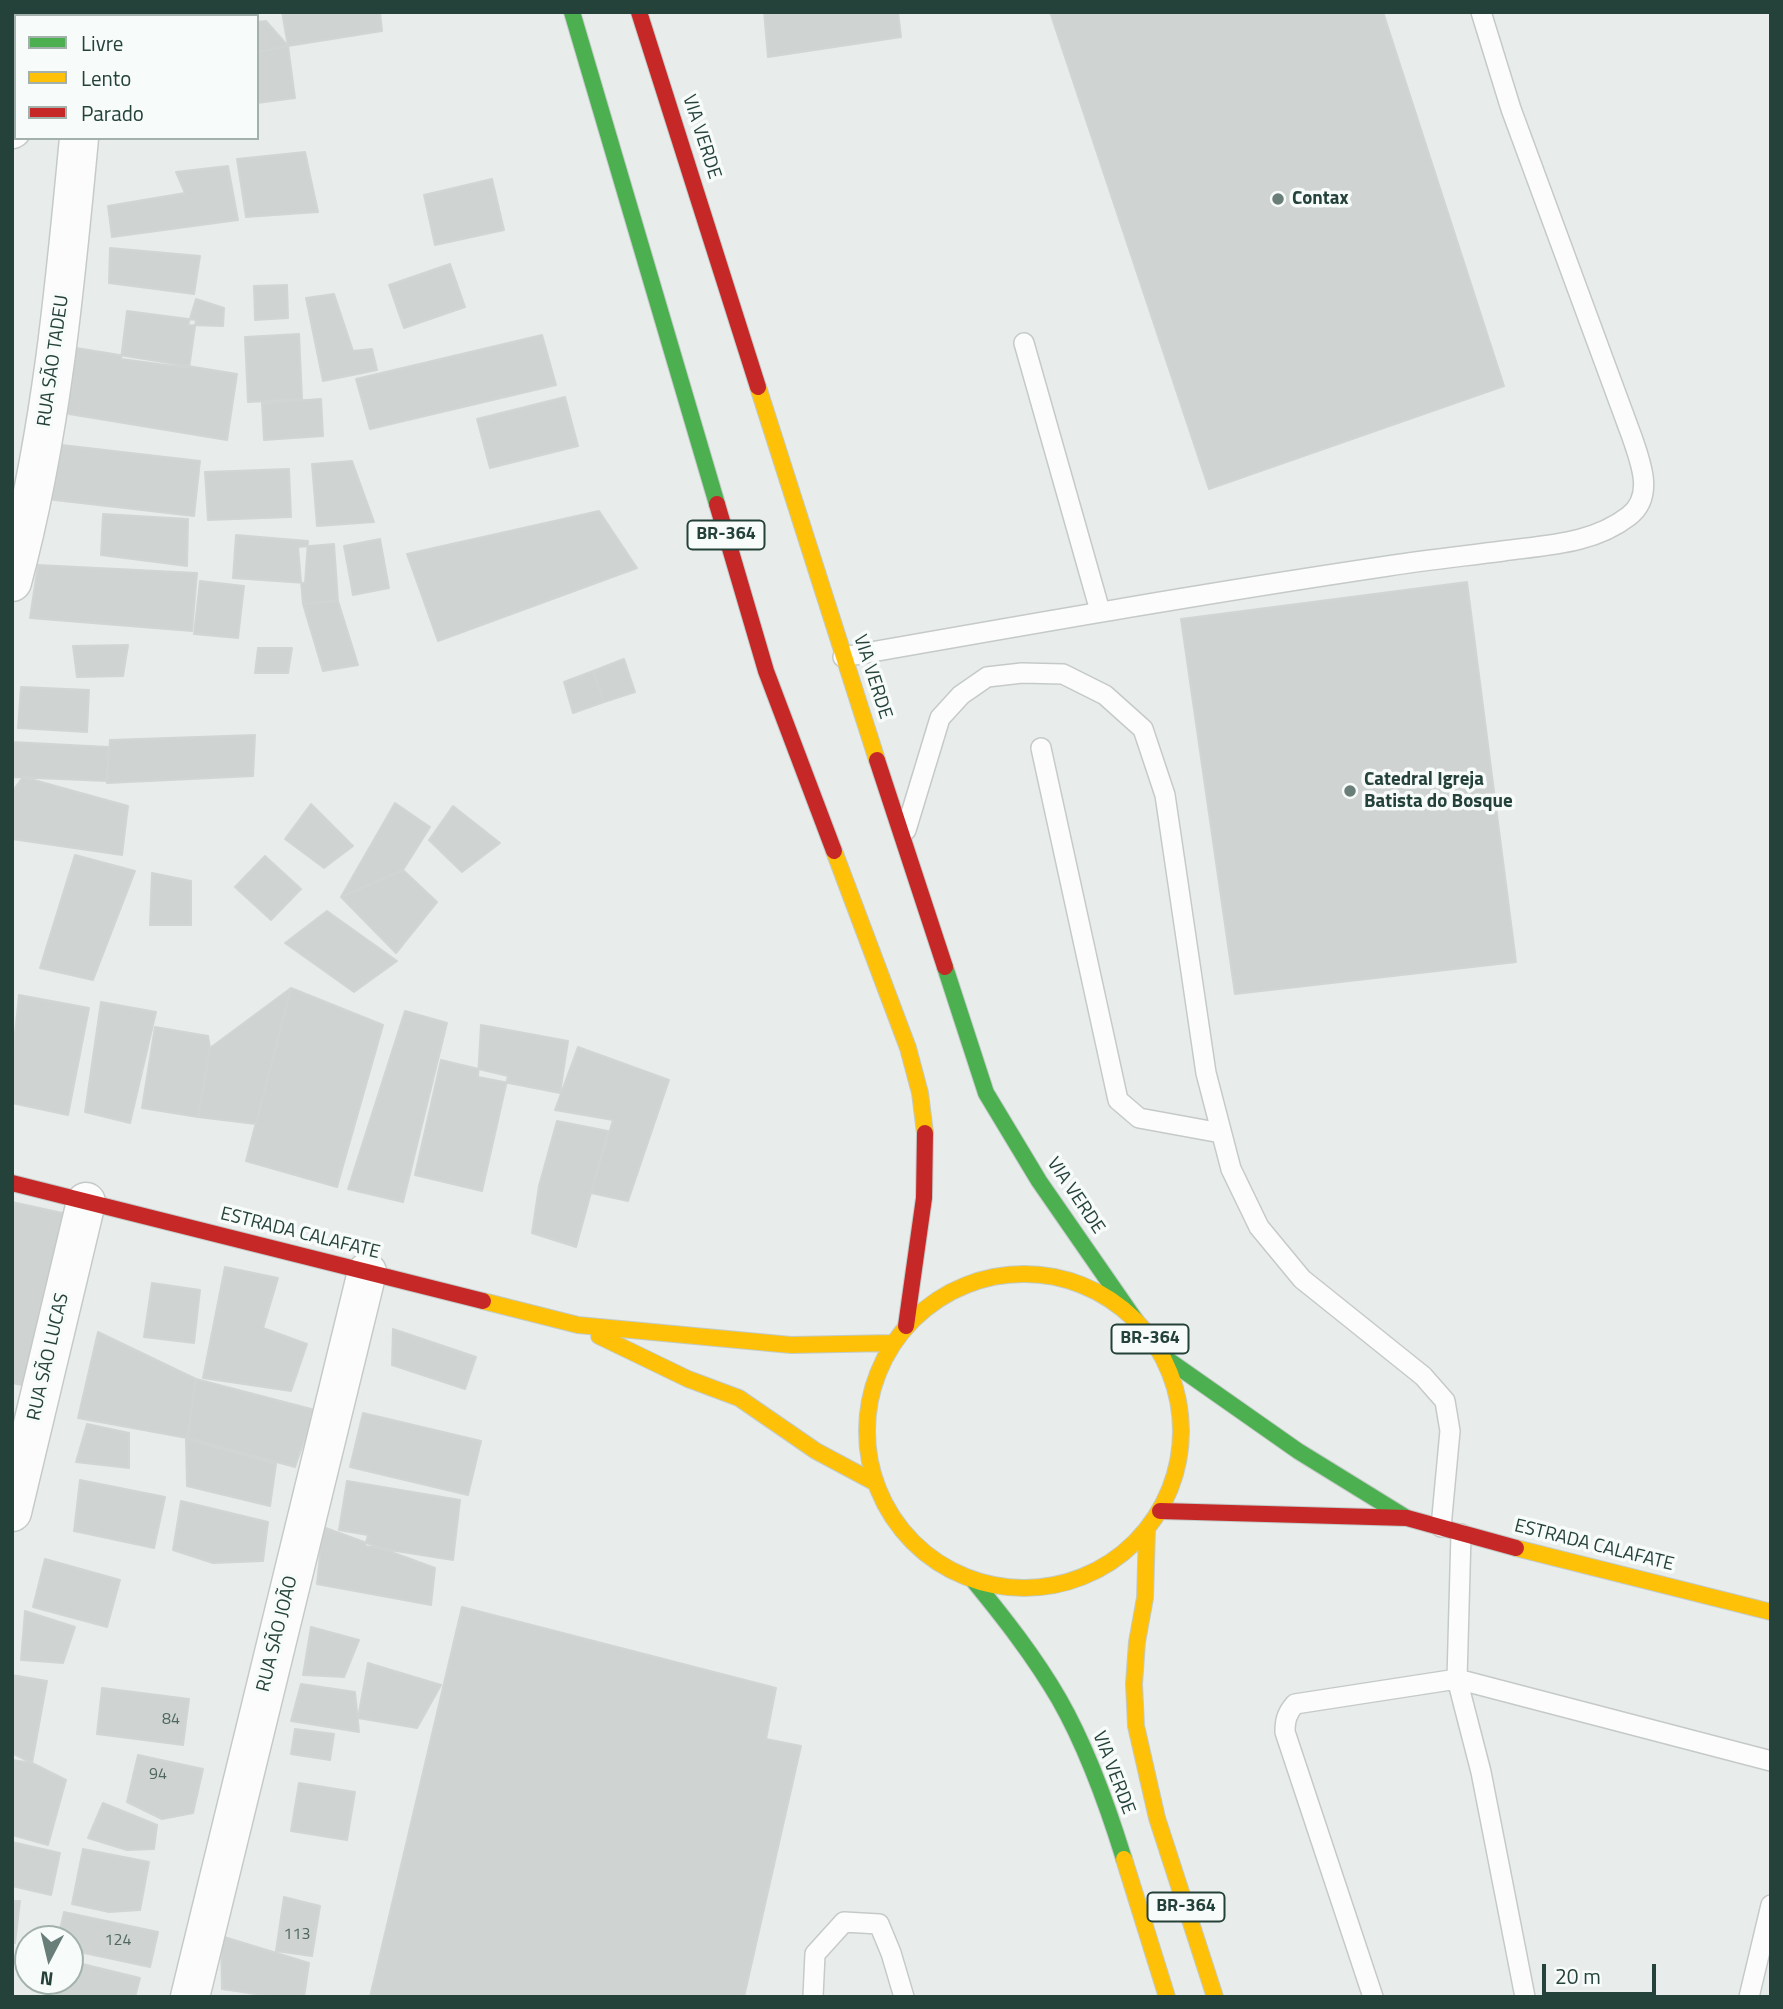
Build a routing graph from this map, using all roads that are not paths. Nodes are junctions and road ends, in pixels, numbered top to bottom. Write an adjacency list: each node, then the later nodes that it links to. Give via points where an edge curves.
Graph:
1 (572, 12): 17 (main road, BR-364, via 766,671 918,1084 925,1122 925,1166)
2 (639, 12): 8 (main road, VIA VERDE / BR-364)
3 (1481, 12): 7 (lane, via 1511,109 1633,437 1644,477 1642,495 1632,514 1574,542 1391,565)
4 (79, 140): 6 (street, RUA SÃO TADEU, via 62,312 43,436)
5 (1024, 343): 7 (lane)
6 (12, 582)
7 (1100, 611): 8 (lane)
8 (844, 657): 10 (main road, VIA VERDE / BR-364)
9 (1041, 748): 11 (lane, via 1118,1100 1139,1118)
10 (904, 838): 11 (lane, via 940,718 961,695 987,677 1063,674 1105,695 1143,729 1166,795 1206,1073); 15 (main road, VIA VERDE / BR-364, via 986,1093 1043,1188)
11 (1221, 1133): 24 (lane, via 1231,1169 1259,1227 1303,1279 1423,1376 1445,1401 1450,1431)
12 (12, 1183): 13 (main road, ESTRADA CALAFATE)
13 (86, 1202): 14 (main road, ESTRADA CALAFATE); 22 (street, RUA SÃO LUCAS)
14 (367, 1272): 16 (main road, ESTRADA CALAFATE); 32 (street, RUA SÃO JOÃO)
15 (1136, 1321): 17 (main road, BR-364, via 1095,1291 1046,1276 994,1276 946,1294); 19 (main road, BR-364)
16 (578, 1325): 18 (main road, ESTRADA CALAFATE, via 791,1345); 20 (main road, ESTRADA CALAFATE, via 688,1379 739,1398 816,1451)
17 (906, 1326): 18 (main road, BR-364)
18 (892, 1343): 20 (main road, BR-364, via 872,1387 865,1435)
19 (1164, 1357): 21 (main road, BR-364, via 1178,1395 1182,1435 1176,1474); 23 (main road, ESTRADA CALAFATE, via 1298,1451)
20 (874, 1482): 27 (main road, BR-364, via 896,1525 931,1558)
21 (1160, 1511): 23 (main road, ESTRADA CALAFATE); 25 (main road, BR-364)
22 (12, 1512)
23 (1407, 1518): 24 (main road, ESTRADA CALAFATE)
24 (1441, 1527): 26 (main road, ESTRADA CALAFATE)
25 (1147, 1530): 27 (main road, BR-364, via 1111,1562 1068,1582 1020,1589); 36 (main road, VIA VERDE / BR-364, via 1145,1598 1134,1684 1136,1726 1157,1818)
26 (1461, 1534): 28 (main road, ESTRADA CALAFATE); 29 (lane)
27 (973, 1580): 35 (main road, VIA VERDE / BR-364, via 1010,1625 1080,1742)
28 (1771, 1612)
29 (1457, 1679): 30 (lane); 37 (lane, via 1296,1704 1285,1721 1284,1732); 38 (lane, via 1481,1772)
30 (1771, 1761)
31 (1771, 1905): 39 (lane)
32 (190, 1997)
33 (813, 1997): 34 (lane, via 815,1954 844,1922 879,1924)
34 (904, 1997)
35 (1167, 1997)
36 (1215, 1997)
37 (1373, 1997)
38 (1525, 1997)
39 (1749, 1997)

